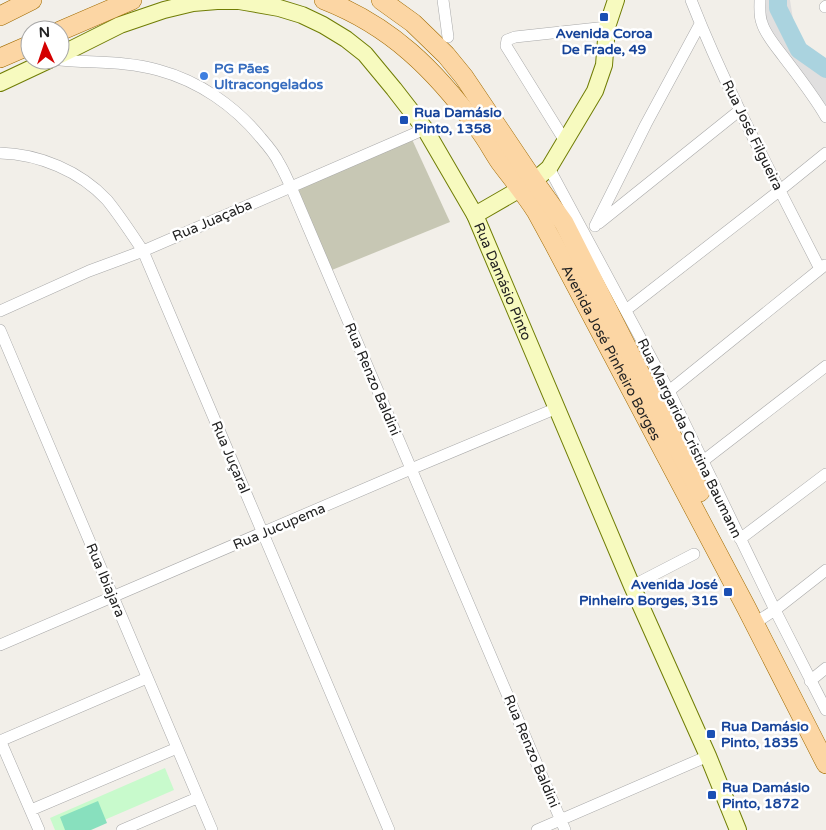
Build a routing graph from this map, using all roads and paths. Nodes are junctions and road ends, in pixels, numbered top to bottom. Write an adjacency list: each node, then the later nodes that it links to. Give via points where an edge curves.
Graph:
1 (32, 0): 9 (main road)
2 (132, 0): 11 (main road)
3 (324, 0): 27 (main road, Avenida José Pinheiro Borges, via 377,26 405,47 429,69)
4 (381, 0): 27 (main road, Avenida José Pinheiro Borges, via 413,23 464,77)
5 (443, 0): 13 (street)
6 (616, 0): 12 (street)
7 (691, 0): 10 (street, Rua José Filgueira)
8 (760, 0): 21 (street, via 760,16 765,30)
9 (0, 16)
10 (700, 24): 20 (street, Rua José Filgueira); 31 (street)
11 (70, 27)
12 (607, 27): 23 (street, via 604,65 598,83); 23 (street, via 507,40 506,46)
13 (448, 37)
14 (20, 49): 16 (main road)
15 (70, 50): 22 (street, Rua Damásio Pinto, via 120,25 193,3 239,1 279,8 323,25 365,54)
16 (0, 58)
17 (70, 61): 28 (street, Rua Renzo Baldini, via 135,65 159,70 197,85 237,112 252,127 279,162)
18 (28, 70): 19 (street)
19 (0, 83)
20 (740, 110): 29 (street, Rua José Filgueira); 31 (street)
21 (826, 117)
22 (425, 128): 28 (street, Rua Juaçaba); 30 (street, Rua Damásio Pinto)
23 (565, 141): 26 (street)
24 (0, 153): 33 (street, Rua Juçaral, via 38,159 79,177 106,199)
25 (826, 153): 29 (street)
26 (549, 168): 27 (street); 32 (street, Rua Margarida Cristina Baumann)
27 (527, 185): 30 (street); 50 (main road, Avenida José Pinheiro Borges, via 535,210)
28 (291, 187): 33 (street, Rua Juaçaba); 42 (street, Rua Renzo Baldini)
29 (780, 191): 34 (street, Rua José Filgueira); 35 (street)
30 (475, 215): 40 (street, Rua Damásio Pinto)
31 (595, 226): 32 (street)
32 (584, 233): 35 (street, Rua Margarida Cristina Baumann)
33 (143, 250): 36 (street, Rua Juaçaba); 44 (street, Rua Juçaral)
34 (823, 266): 39 (street)
35 (626, 310): 39 (street, Rua Margarida Cristina Baumann)
36 (0, 311)
37 (0, 330): 49 (street, Rua Ibiajara)
38 (826, 366): 41 (street)
39 (669, 391): 41 (street, Rua Margarida Cristina Baumann)
40 (557, 408): 42 (street, Rua Jucupema); 48 (street, Rua Damásio Pinto)
41 (702, 461): 45 (street, Rua Margarida Cristina Baumann)
42 (411, 469): 44 (street, Rua Jucupema); 63 (street, Rua Renzo Baldini)
43 (826, 474): 45 (street)
44 (263, 533): 49 (street, Rua Jucupema); 67 (street, Rua Juçaral)
45 (740, 539): 50 (street, Rua Margarida Cristina Baumann)
46 (694, 554): 48 (street)
47 (826, 570): 50 (street)
48 (632, 586): 59 (street, Rua Damásio Pinto)
49 (113, 596): 51 (street, Rua Jucupema); 53 (street, Rua Ibiajara)
50 (765, 617): 54 (street, Rua Margarida Cristina Baumann); 56 (main road, Avenida José Pinheiro Borges); 60 (main road, Avenida José Pinheiro Borges)
51 (0, 645)
52 (826, 668): 54 (street)
53 (147, 678): 57 (street); 58 (street, Rua Ibiajara)
54 (810, 681): 55 (street, Rua Margarida Cristina Baumann)
55 (826, 710)
56 (826, 735)
57 (0, 740): 62 (street)
58 (177, 748): 61 (street, Rua Ibiajara); 62 (street)
59 (708, 756): 63 (street); 69 (street, Rua Damásio Pinto)
60 (826, 764)
61 (198, 798): 65 (street); 66 (street, Rua Ibiajara)
62 (31, 810): 64 (street)
63 (563, 825): 68 (street)
64 (39, 830)
65 (122, 830)
66 (212, 830)
67 (390, 830)
68 (537, 830)
69 (737, 830)

